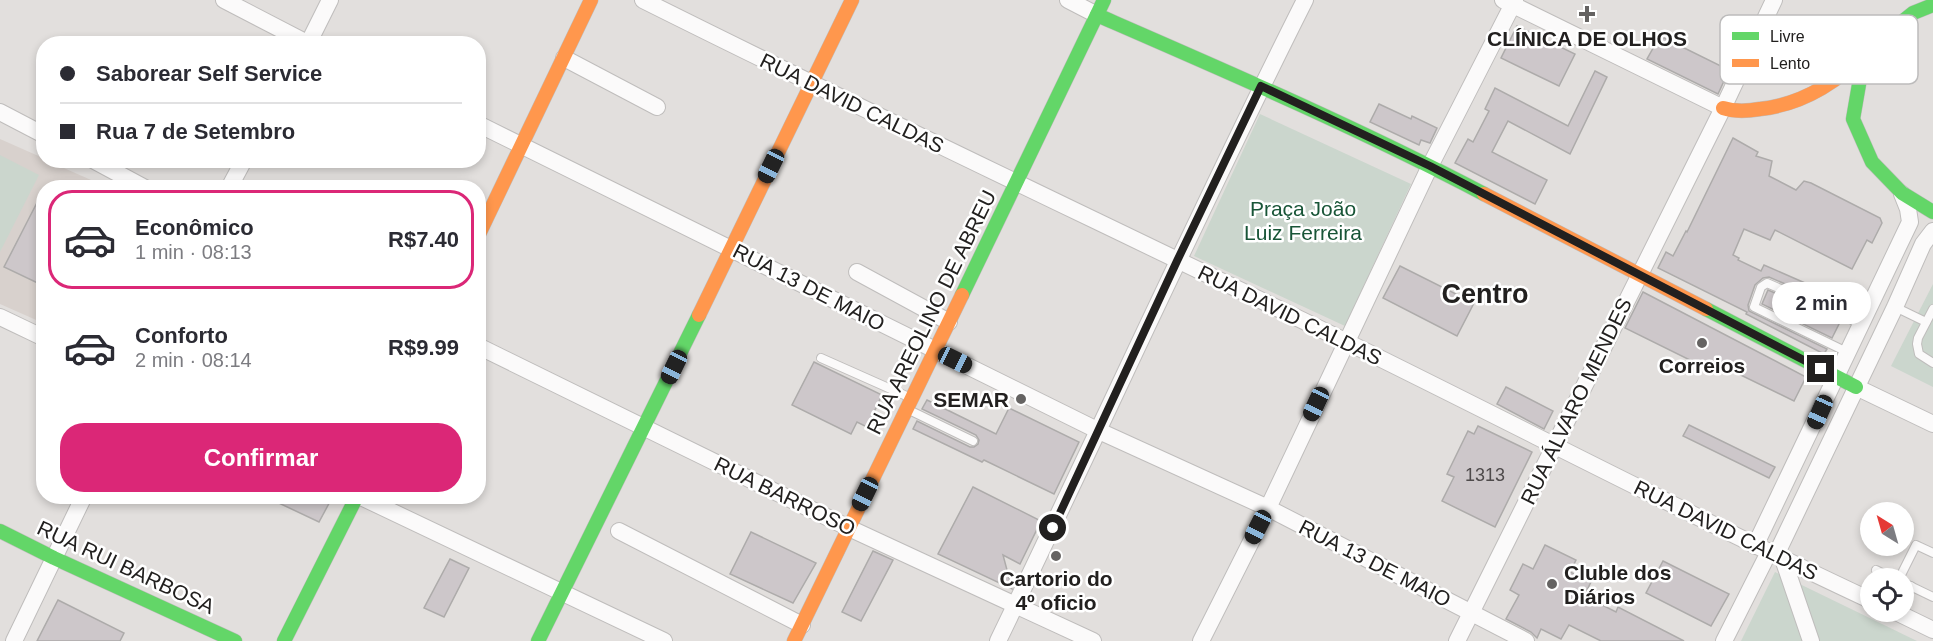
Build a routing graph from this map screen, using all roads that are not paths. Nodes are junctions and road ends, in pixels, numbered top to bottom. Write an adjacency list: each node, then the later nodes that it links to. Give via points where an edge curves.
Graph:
1 (224, 0): 14 (street)
2 (330, 0): 15 (street)
3 (591, 0): 16 (street)
4 (643, 0): 17 (street, RUA DAVID CALDAS)
5 (852, 0): 17 (street)
6 (1068, 0): 11 (street)
7 (1305, 0): 21 (street)
8 (1774, 0): 12 (street, RUA ÁLVARO MENDES)
9 (1510, 2): 23 (street); 28 (street)
10 (1933, 5): 13 (street)
11 (1100, 7): 21 (street); 31 (street, RUA AREOLINO DE ABREU)
12 (1767, 15)
13 (1910, 15)
14 (294, 36)
15 (312, 36)
16 (564, 58): 22 (street); 27 (street)
17 (812, 84): 31 (street, RUA DAVID CALDAS); 36 (street)
18 (1734, 84): 23 (street, RUA ÁLVARO MENDES)
19 (1829, 84): 23 (street, via 1794,104 1734,112)
20 (1859, 84): 32 (street, via 1853,119 1872,162)
21 (1261, 86): 28 (street); 37 (street)
22 (657, 107)
23 (1723, 108): 39 (street, RUA ÁLVARO MENDES)
24 (0, 112): 26 (street)
25 (486, 128): 27 (street, RUA 13 DE MAIO)
26 (36, 131)
27 (522, 144): 34 (street); 36 (street, RUA 13 DE MAIO)
28 (1430, 166): 39 (street); 48 (street)
29 (108, 168): 30 (street)
30 (130, 180)
31 (1018, 182): 37 (street, RUA DAVID CALDAS); 44 (street, RUA AREOLINO DE ABREU)
32 (1902, 193): 33 (street); 40 (street, via 1910,222)
33 (1933, 212)
34 (486, 219)
35 (1933, 231): 41 (street)
36 (731, 248): 50 (street, RUA 13 DE MAIO); 58 (street)
37 (1177, 261): 48 (street, RUA DAVID CALDAS); 59 (street)
38 (857, 272): 44 (street)
39 (1638, 275): 54 (street); 61 (street, RUA ÁLVARO MENDES)
40 (1878, 290): 41 (street); 46 (street)
41 (1896, 303): 45 (lane); 55 (street)
42 (1933, 309): 45 (lane)
43 (0, 317): 47 (street)
44 (949, 321): 50 (street, RUA AREOLINO DE ABREU)
45 (1926, 322): 53 (lane, via 1917,350)
46 (1861, 324): 51 (street); 51 (lane, via 1767,283 1761,287 1754,307)
47 (36, 334)
48 (1346, 342): 61 (street, RUA DAVID CALDAS); 67 (street)
49 (486, 350): 58 (street, RUA BARROSO)
50 (935, 350): 56 (street, RUA AREOLINO DE ABREU); 59 (street, RUA 13 DE MAIO)
51 (1847, 352): 54 (street)
52 (820, 358): 56 (lane)
53 (1933, 363)
54 (1835, 377): 55 (street); 62 (street)
55 (1856, 387): 57 (street); 63 (street)
56 (909, 404): 60 (lane); 70 (street, RUA AREOLINO DE ABREU)
57 (1933, 424)
58 (645, 426): 70 (street, RUA BARROSO); 78 (street)
59 (1099, 431): 67 (street, RUA 13 DE MAIO); 81 (street)
60 (973, 441)
61 (1554, 445): 73 (street, RUA DAVID CALDAS); 82 (street, RUA ÁLVARO MENDES)
62 (1797, 461): 63 (street); 68 (street)
63 (1816, 470): 69 (street)
64 (80, 504): 75 (street)
65 (354, 504): 88 (street)
66 (375, 504): 78 (street)
67 (1268, 508): 82 (street, RUA 13 DE MAIO); 94 (street)
68 (1769, 517): 69 (street); 73 (street)
69 (1790, 526): 73 (street)
70 (849, 528): 81 (street, RUA BARROSO); 84 (street, RUA AREOLINO DE ABREU)
71 (0, 531): 75 (street, RUA RUI BARBOSA)
72 (619, 531): 84 (street)
73 (1771, 553): 79 (street, RUA DAVID CALDAS); 97 (street); 98 (street)
74 (1933, 553): 76 (lane, via 1916,545)
75 (54, 558): 86 (street); 87 (street, RUA RUI BARBOSA)
76 (1902, 568)
77 (1914, 588): 80 (lane)
78 (561, 593): 89 (street); 90 (street)
79 (1860, 595)
80 (1933, 597)
81 (1016, 605): 92 (street); 93 (street, RUA BARROSO)
82 (1470, 613): 95 (street, RUA ÁLVARO MENDES); 96 (street, RUA 13 DE MAIO)
83 (1914, 618): 85 (street)
84 (802, 625): 91 (street, RUA AREOLINO DE ABREU)
85 (1933, 630)
86 (14, 641)
87 (235, 641)
88 (284, 641)
89 (538, 641)
90 (664, 641)
91 (794, 641)
92 (999, 641)
93 (1093, 641)
94 (1201, 641)
95 (1457, 641)
96 (1526, 641)
97 (1725, 641)
98 (1811, 641)

